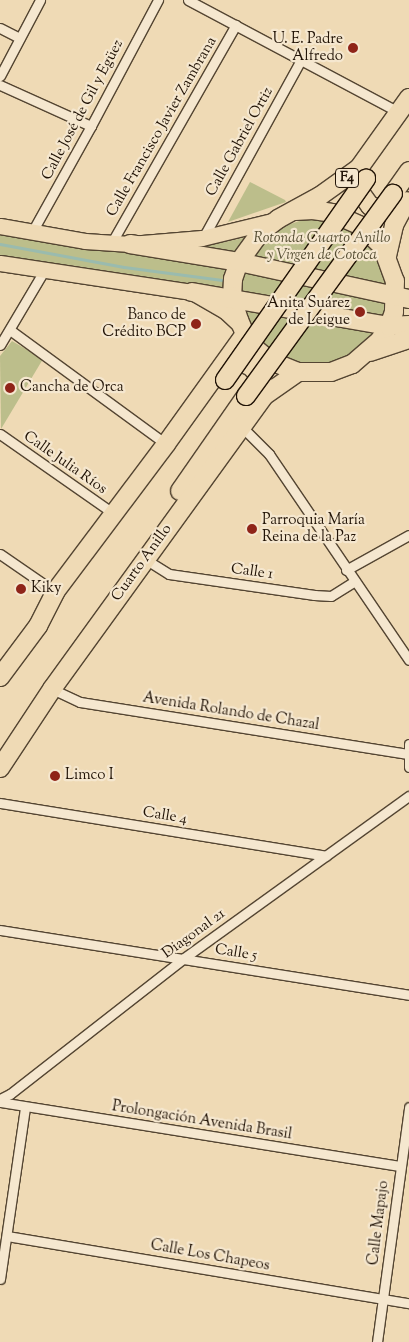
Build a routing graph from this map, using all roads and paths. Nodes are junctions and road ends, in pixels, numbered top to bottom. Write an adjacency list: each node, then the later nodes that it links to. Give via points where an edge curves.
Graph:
1 (40, 0): 6 (street)
2 (158, 0): 11 (street, Calle José de Gil y Egüez)
3 (188, 0): 4 (street)
4 (236, 25): 7 (street); 20 (street, Calle Francisco Javier Zambrana)
5 (0, 28): 6 (street)
6 (20, 38): 8 (street)
7 (301, 60): 10 (street); 19 (street, Calle Gabriel Ortiz)
8 (0, 76)
9 (0, 85): 11 (street)
10 (406, 109): 13 (highway)
11 (91, 126): 18 (street, Calle José de Gil y Egüez)
12 (409, 171): 14 (highway)
13 (362, 174): 14 (highway, via 360,192 370,206 387,211); 15 (highway, F4); 38 (highway, bridge)
14 (402, 199): 22 (highway, F4); 53 (highway, bridge, via 246,396 93,616)
15 (295, 211): 16 (highway, F4); 22 (highway, F4, via 313,210 351,220 374,236)
16 (278, 219): 19 (main road); 23 (highway, F4, via 261,232)
17 (0, 226): 18 (main road)
18 (32, 232): 20 (main road)
19 (202, 238): 21 (main road)
20 (112, 242): 21 (main road)
21 (130, 244): 23 (highway)
22 (388, 260): 26 (highway, F4); 29 (highway, F4)
23 (239, 262): 28 (highway, F4, via 233,279); 29 (highway)
24 (0, 263): 25 (main road)
25 (44, 271): 27 (main road); 32 (street)
26 (409, 276)
27 (192, 292): 28 (highway); 33 (main road, via 225,311)
28 (232, 298): 31 (highway); 33 (highway, F4)
29 (403, 298): 31 (highway, F4)
30 (409, 325): 31 (highway)
31 (389, 326): 36 (highway, F4)
32 (10, 330): 35 (street); 42 (street)
33 (243, 330): 37 (highway, F4, via 256,349 269,360); 38 (highway)
34 (409, 339): 36 (highway, F4)
35 (0, 345)
36 (368, 353): 37 (highway, F4, via 331,372)
37 (298, 372): 39 (highway, Cuarto Anillo)
38 (221, 377): 39 (highway, via 224,366 232,363 250,366 262,378); 42 (highway); 50 (highway, via 63,599)
39 (264, 396): 40 (highway, Cuarto Anillo)
40 (241, 426): 46 (highway, Cuarto Anillo); 47 (street, via 269,454)
41 (0, 434): 43 (street, Calle Julia Ríos)
42 (166, 444): 43 (highway)
43 (113, 513): 49 (highway)
44 (409, 535): 47 (street)
45 (0, 554): 49 (street)
46 (145, 559): 48 (street, Calle 1, via 169,574 314,595 331,596); 53 (highway, Cuarto Anillo)
47 (346, 570): 48 (street)
48 (355, 581): 51 (street)
49 (55, 592): 50 (highway)
50 (38, 626): 52 (highway)
51 (409, 660)
52 (1, 674)
53 (52, 689): 54 (street, Avenida Rolando de Chazal, via 80,702); 56 (highway, Cuarto Anillo)
54 (408, 749): 55 (street)
55 (409, 767)
56 (0, 768)
57 (409, 796): 59 (street, Diagonal 21)
58 (0, 803): 59 (street, Calle 4)
59 (326, 856): 61 (street, Diagonal 21)
60 (0, 930): 61 (street, Calle 5)
61 (184, 958): 62 (street, Calle 5); 63 (street, Diagonal 21)
62 (409, 995)
63 (0, 1101): 64 (street, Prolongación Avenida Brasil)
64 (25, 1107): 66 (street, Prolongación Avenida Brasil); 68 (street)
65 (409, 1107): 66 (street, Calle Mapajo)
66 (400, 1166): 67 (street, Calle Mapajo)
67 (404, 1189): 70 (street, Calle Mapajo)
68 (7, 1236): 69 (street); 70 (street, Calle Los Chapeos)
69 (0, 1279)
70 (383, 1300): 71 (street, Calle Los Chapeos); 72 (street, Calle Mapajo)
71 (409, 1303)
72 (377, 1342)

